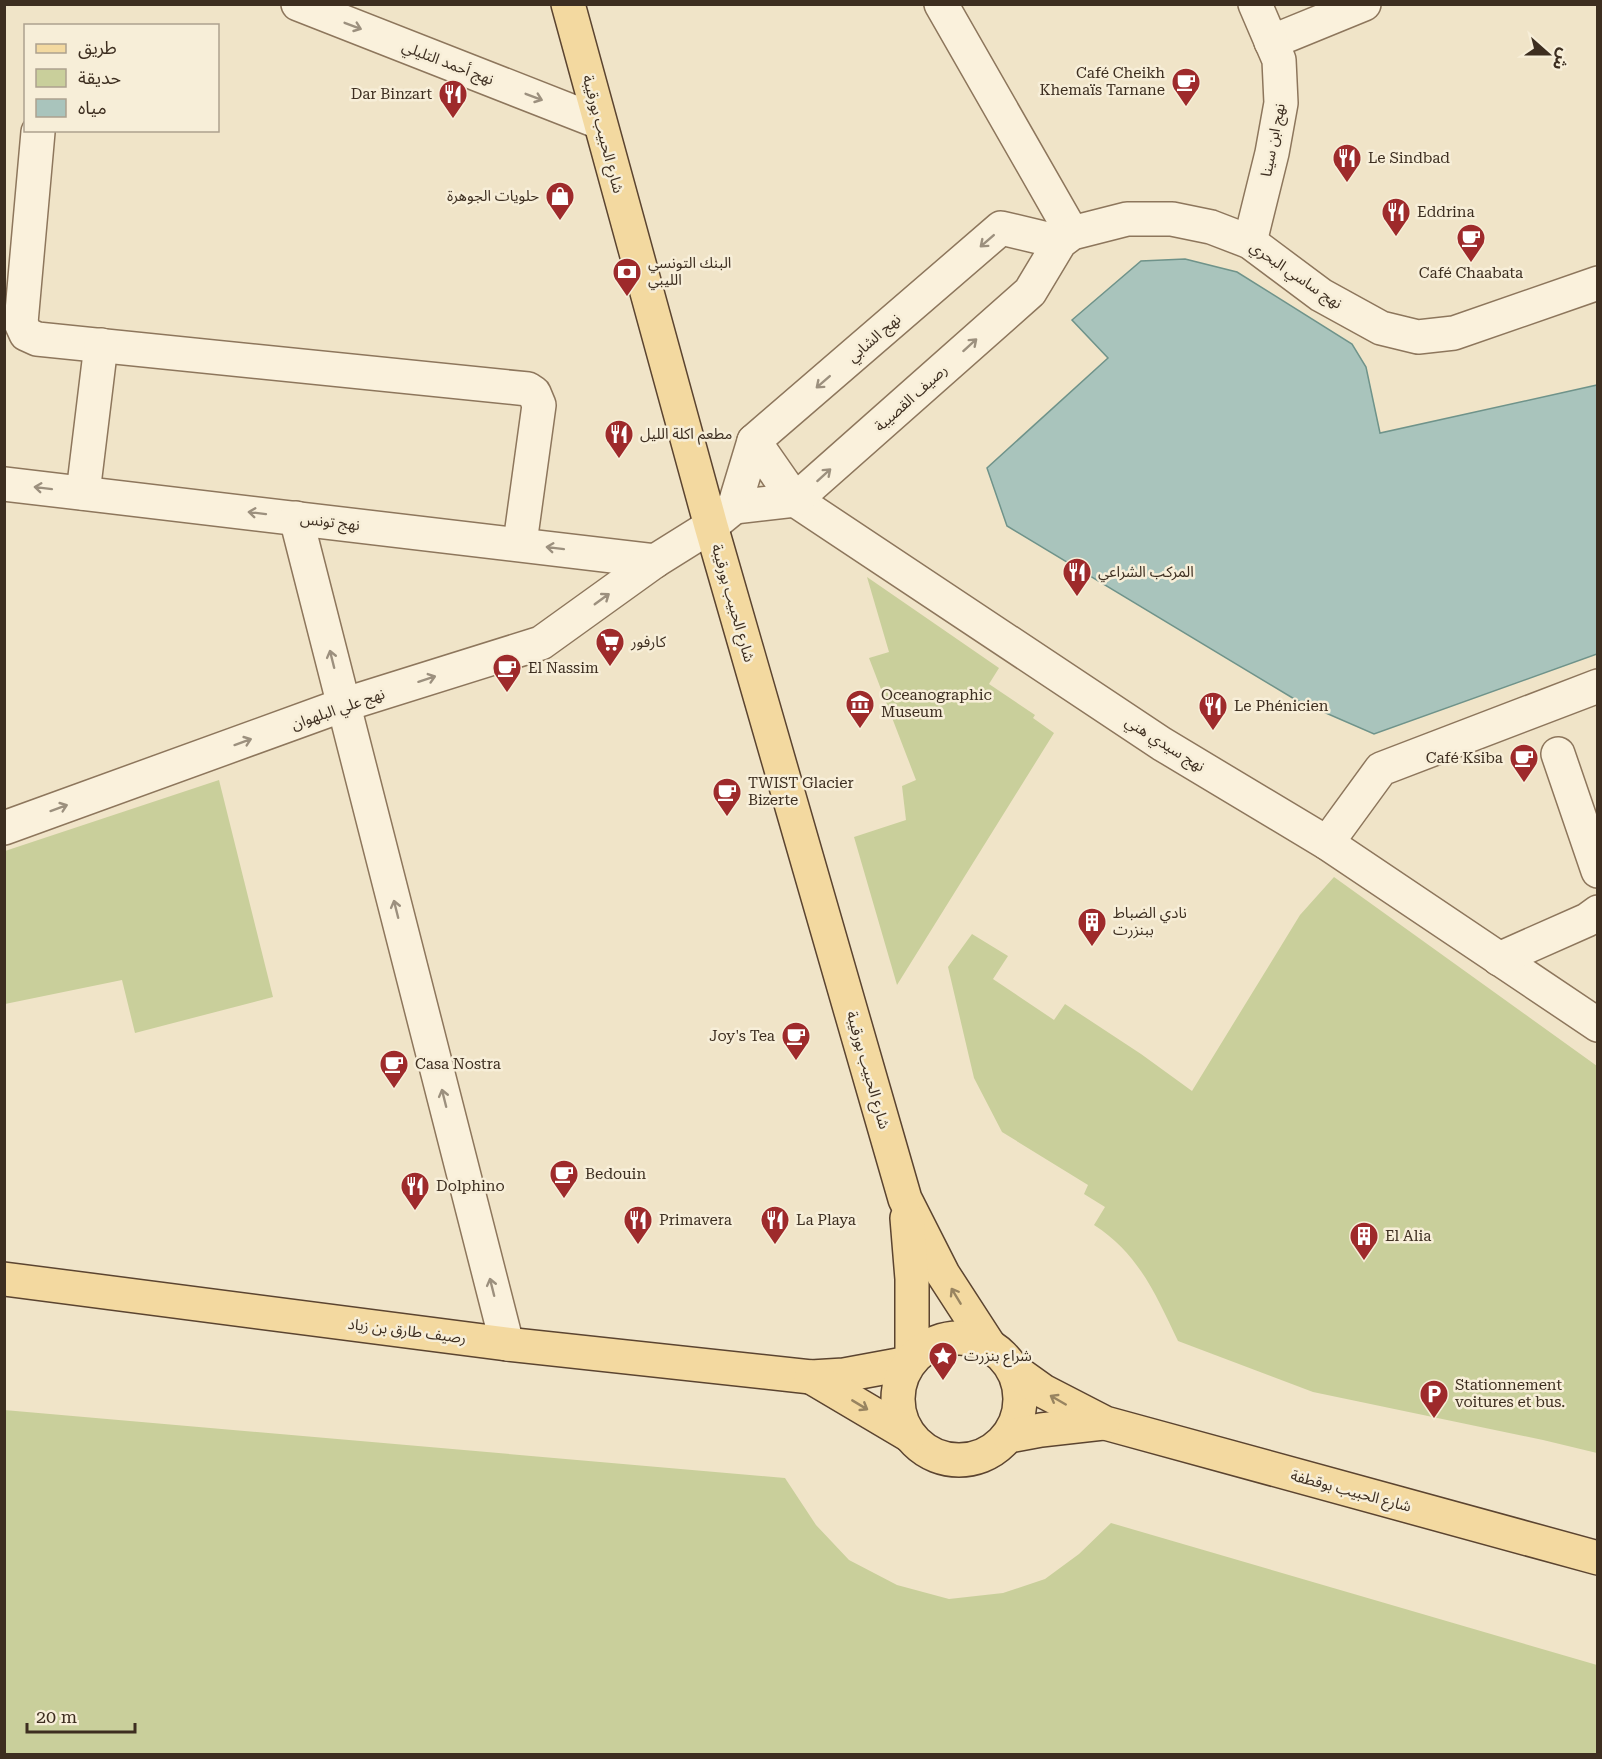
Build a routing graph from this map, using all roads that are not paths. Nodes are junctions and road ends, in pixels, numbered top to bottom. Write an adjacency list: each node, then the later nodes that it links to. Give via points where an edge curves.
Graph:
1 (298, 4): 7 (street, نهج أحمد التليلي, one-way to 7)
2 (568, 4): 7 (main road, شارع الحبيب بورقيبة)
3 (941, 4): 9 (street)
4 (1255, 4): 6 (street, نهج ابن سينا)
5 (1364, 4): 6 (street)
6 (1271, 42): 10 (street, نهج ابن سينا, via 1279,60 1281,103)
7 (599, 122): 17 (main road, شارع الحبيب بورقيبة)
8 (38, 132): 12 (street, via 21,323 26,334 37,339)
9 (1066, 238): 10 (street, نهج ساسي البحري, via 1127,219 1172,219 1211,227); 13 (street, نهج الشابي, one-way to 13, via 1001,228); 16 (street, رصيف القصيبة, one-way to 9, via 1030,292)
10 (1250, 242): 11 (street, نهج ساسي البحري, via 1321,295 1382,328 1418,337 1454,333)
11 (1598, 283)
12 (101, 345): 15 (street); 19 (street, via 528,389 539,405)
13 (754, 441): 16 (street, نهج سيدي هني); 17 (street)
14 (4, 483): 15 (street, نهج تونس, one-way to 14)
15 (82, 493): 18 (street, نهج تونس, one-way to 15)
16 (795, 500): 17 (street); 25 (street, نهج سيدي هني, via 1162,744)
17 (722, 517): 20 (street, نهج علي البلهوان); 30 (main road, شارع الحبيب بورقيبة)
18 (296, 518): 19 (street, نهج تونس); 22 (street, one-way to 18)
19 (520, 543): 20 (street, نهج تونس, one-way to 19)
20 (655, 561): 22 (street, نهج علي البلهوان, one-way to 20, via 541,643)
21 (1598, 686): 25 (street, via 1381,769)
22 (343, 705): 24 (street, نهج علي البلهوان, one-way to 22); 32 (street, one-way to 22)
23 (1558, 754): 26 (street)
24 (4, 828)
25 (1327, 843): 28 (street, نهج سيدي هني)
26 (1598, 871)
27 (1598, 912): 28 (street)
28 (1499, 959): 29 (street, نهج سيدي هني)
29 (1598, 1025)
30 (905, 1199): 33 (main road, شارع الحبيب بورقيبة, one-way to 30, via 943,1274); 34 (main road, شارع الحبيب بورقيبة, via 912,1279)
31 (4, 1279): 32 (main road, رصيف طارق بن زياد)
32 (507, 1344): 36 (main road, رصيف طارق بن زياد)
33 (989, 1345): 34 (main road, via 969,1338 948,1338 928,1346); 35 (main road, via 1006,1358)
34 (910, 1361): 36 (main road, رصيف طارق بن زياد, via 844,1375); 38 (main road, via 898,1399)
35 (1014, 1371): 37 (main road, شارع الحبيب بوقطفة, one-way to 35); 39 (main road, via 1021,1404)
36 (811, 1377): 38 (main road, رصيف طارق بن زياد, one-way to 38)
37 (1105, 1423): 39 (main road, شارع الحبيب بوقطفة); 40 (main road, شارع الحبيب بوقطفة)
38 (909, 1435): 39 (main road, via 926,1452 947,1460 970,1460 992,1452)
39 (1009, 1436)
40 (1598, 1558)

